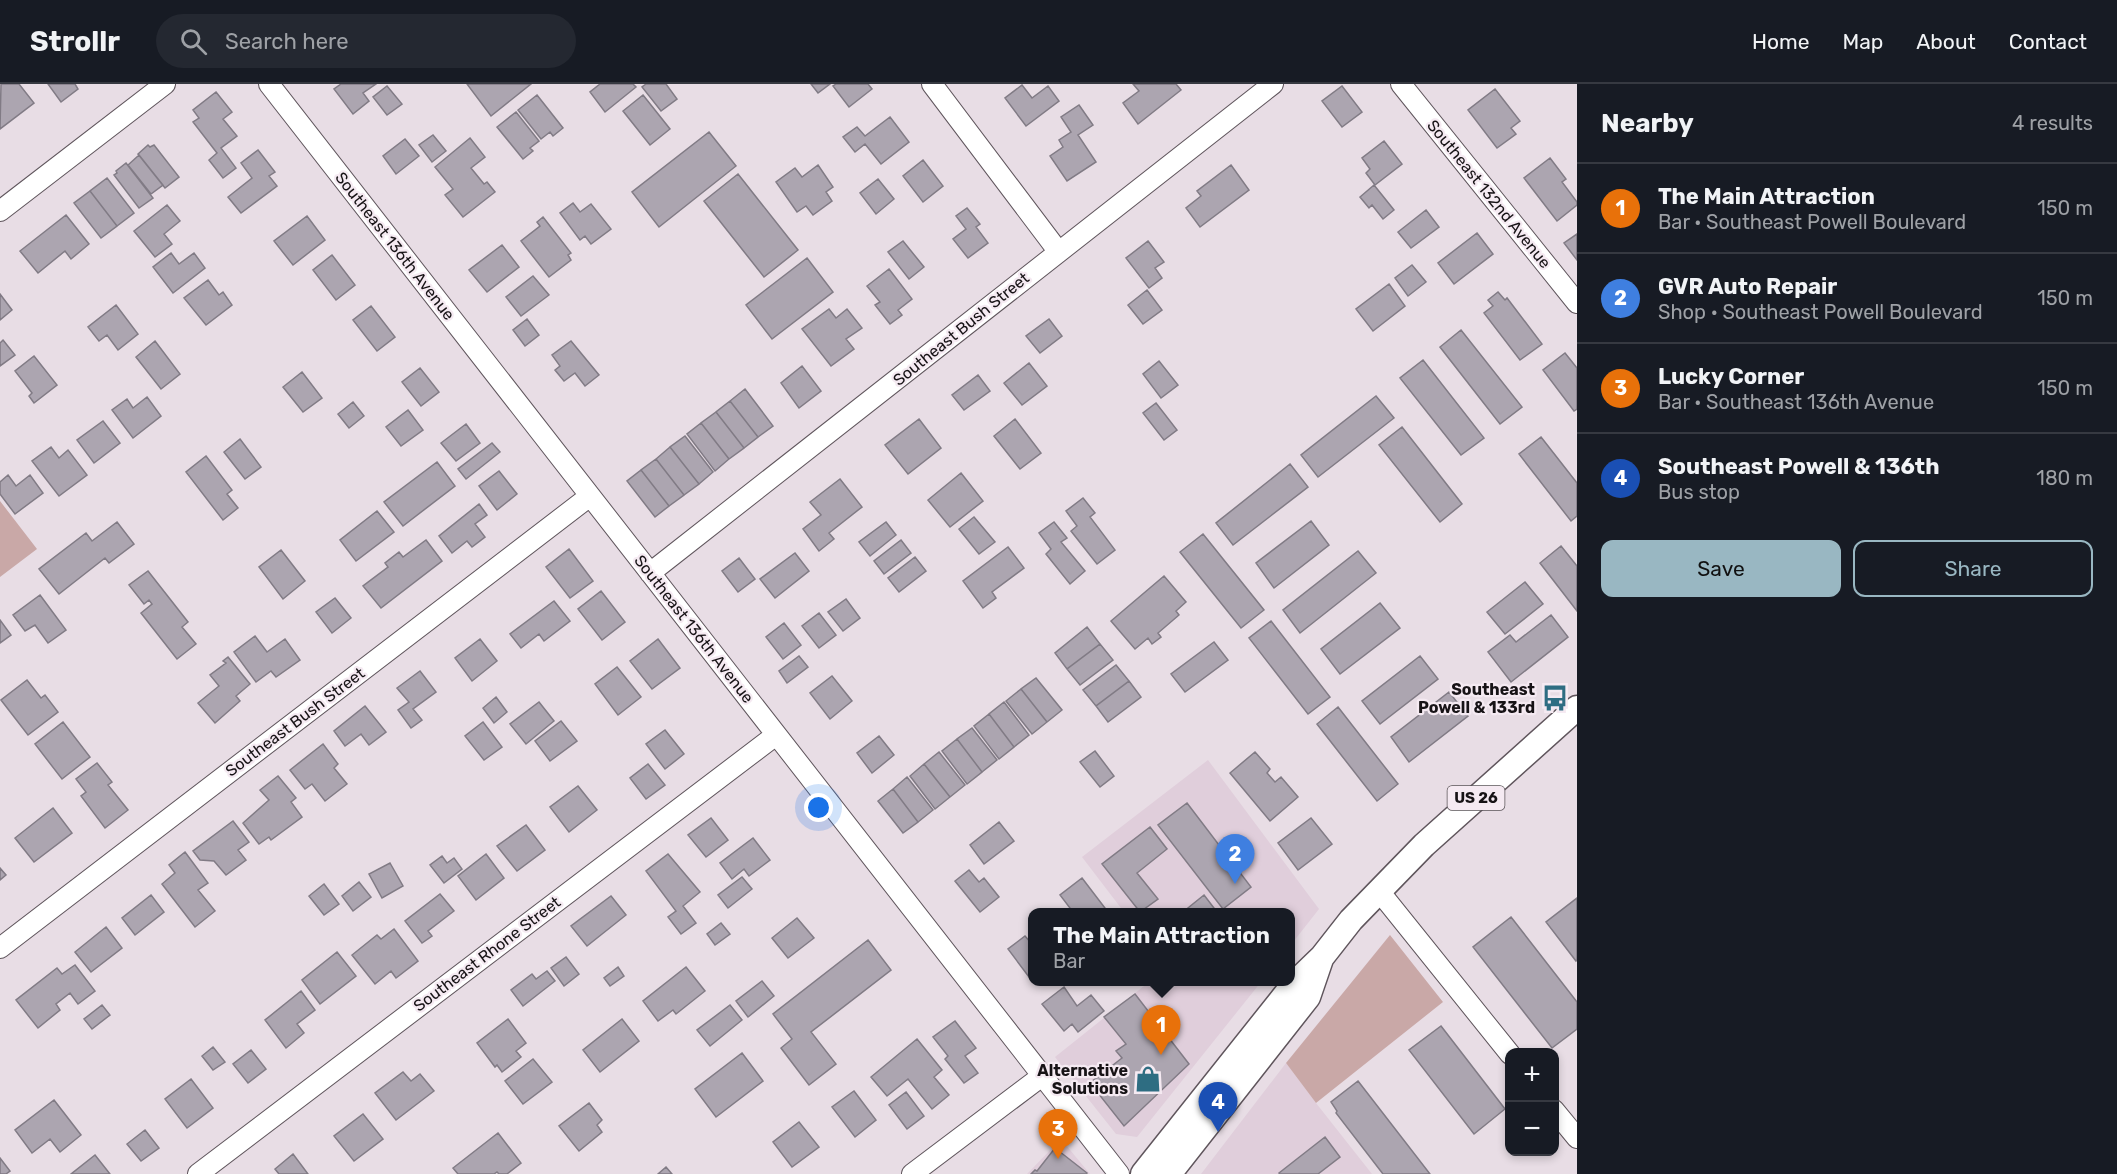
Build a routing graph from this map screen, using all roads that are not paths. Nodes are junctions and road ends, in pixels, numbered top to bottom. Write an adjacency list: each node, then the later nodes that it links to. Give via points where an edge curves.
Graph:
1 (165, 84): 6 (street)
2 (269, 84): 9 (street, Southeast 136th Avenue)
3 (932, 84): 7 (street)
4 (1273, 84): 7 (street, Southeast Bush Street)
5 (1401, 84): 8 (street, Southeast 132nd Avenue)
6 (0, 211)
7 (1058, 251): 10 (street, Southeast Bush Street)
8 (1577, 303)
9 (590, 496): 10 (street, Southeast 136th Avenue); 14 (street, Southeast Bush Street)
10 (650, 573): 12 (street, Southeast 136th Avenue)
11 (1577, 708): 13 (main road, US 26, via 1424,845)
12 (776, 735): 19 (street, Southeast 136th Avenue); 22 (street, Southeast Rhone Street)
13 (1379, 891): 15 (main road, US 26); 18 (street)
14 (0, 948)
15 (1322, 957): 16 (main road, US 26); 26 (main road, US 26, via 1308,997)
16 (1295, 983)
17 (1292, 986): 25 (main road, US 26)
18 (1505, 1049)
19 (1042, 1076): 23 (street); 24 (street, Southeast 136th Avenue)
20 (1559, 1116): 21 (street)
21 (1577, 1138)
22 (198, 1174)
23 (912, 1174)
24 (1119, 1174)
25 (1143, 1174)
26 (1169, 1174)

